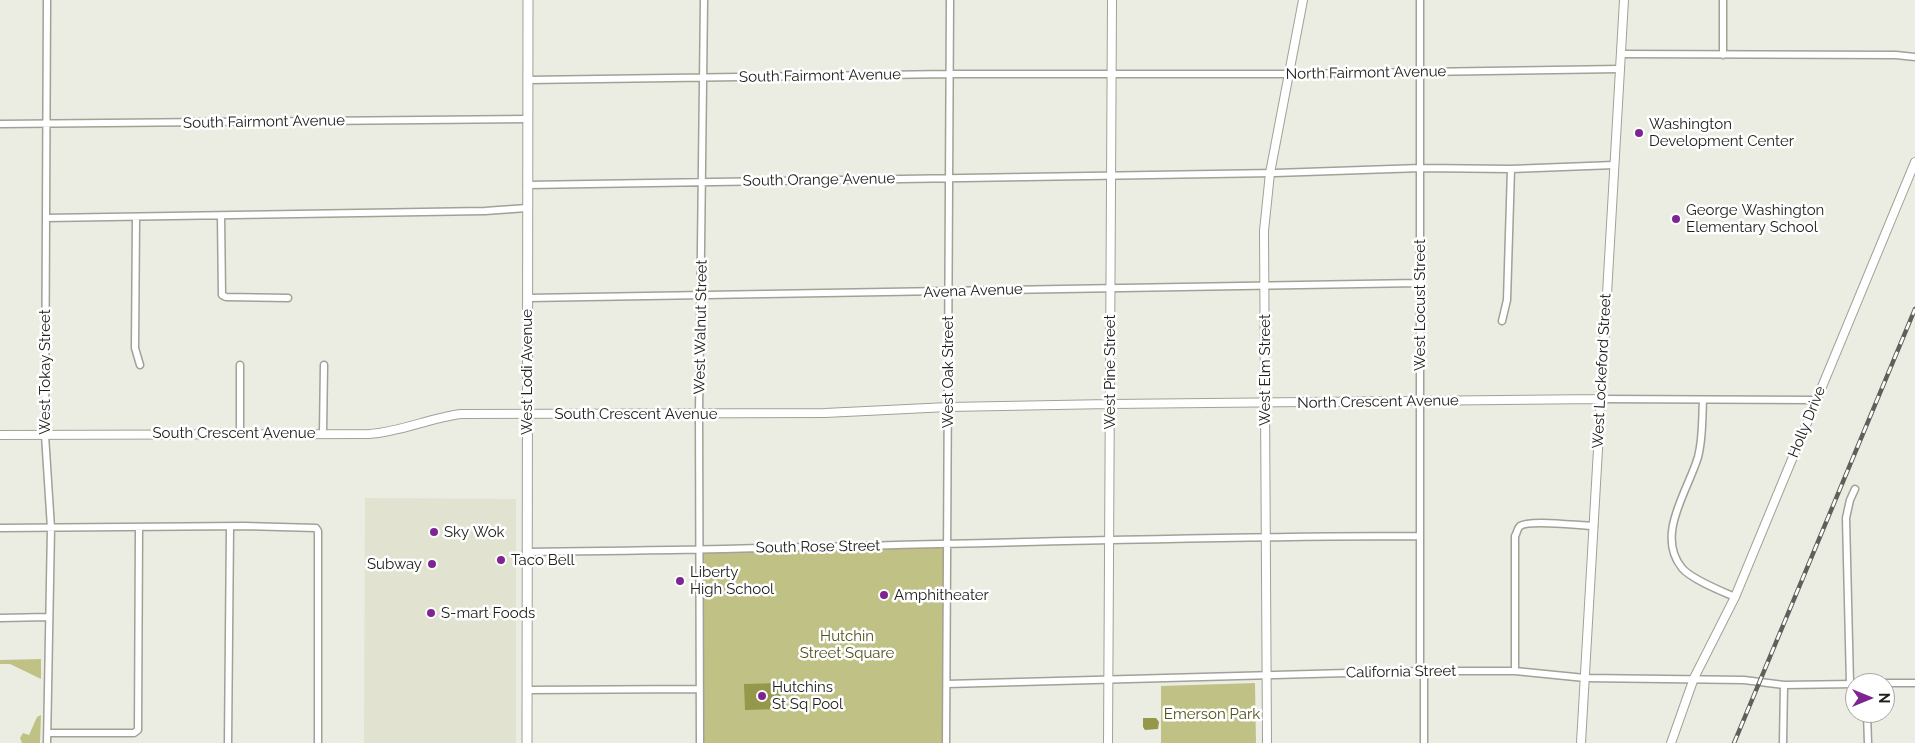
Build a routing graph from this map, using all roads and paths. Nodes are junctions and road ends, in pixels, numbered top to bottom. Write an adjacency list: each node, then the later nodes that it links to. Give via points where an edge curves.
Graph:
1 (47, 0): 22 (street, West Tokay Street)
2 (528, 0): 19 (main road, West Lodi Avenue)
3 (704, 0): 18 (street, West Walnut Street)
4 (950, 0): 15 (street, West Oak Street)
5 (1112, 0): 16 (street, West Pine Street)
6 (1303, 0): 17 (street, West Elm Street)
7 (1420, 0): 14 (street, West Locust Street)
8 (1624, 0): 10 (street, West Lockeford Street)
9 (1723, 0): 11 (street)
10 (1622, 54): 11 (street); 13 (street, West Lockeford Street)
11 (1723, 55): 12 (street)
12 (1915, 57)
13 (1620, 69): 14 (street, North Fairmont Avenue); 24 (street, West Lockeford Street)
14 (1420, 73): 17 (street, North Fairmont Avenue); 25 (street, West Locust Street)
15 (950, 74): 16 (street, South Fairmont Avenue); 18 (street, South Fairmont Avenue); 29 (street, West Oak Street)
16 (1112, 74): 17 (street, North Fairmont Avenue); 28 (street, West Pine Street)
17 (1289, 74): 27 (street, West Elm Street)
18 (704, 78): 19 (street, South Fairmont Avenue); 30 (street, West Walnut Street)
19 (528, 80): 20 (main road, West Lodi Avenue)
20 (528, 119): 22 (street, South Fairmont Avenue); 31 (main road, West Lodi Avenue)
21 (0, 124): 22 (street, South Fairmont Avenue)
22 (46, 124): 34 (street, West Tokay Street)
23 (1915, 162): 49 (street, Holly Drive)
24 (1614, 165): 26 (street, South Orange Avenue); 47 (street, West Lockeford Street)
25 (1421, 168): 26 (street, South Orange Avenue); 27 (street, South Orange Avenue); 36 (street, West Locust Street)
26 (1511, 169): 43 (street, via 1507,300)
27 (1270, 173): 28 (street, South Orange Avenue); 38 (street, West Elm Street, via 1264,231)
28 (1111, 174): 29 (street, South Orange Avenue); 37 (street, West Pine Street)
29 (949, 177): 30 (street, South Orange Avenue); 39 (street, West Oak Street)
30 (703, 182): 31 (street, South Orange Avenue); 40 (street, West Walnut Street)
31 (527, 185): 32 (main road, West Lodi Avenue)
32 (527, 208): 33 (street); 42 (main road, West Lodi Avenue)
33 (221, 216): 35 (street); 41 (street, via 222,294 234,298)
34 (46, 218): 35 (street); 58 (street, West Tokay Street)
35 (136, 218): 45 (street, via 135,348)
36 (1419, 283): 38 (street, Avena Avenue); 50 (street, West Locust Street)
37 (1110, 287): 38 (street, Avena Avenue); 39 (street, Avena Avenue); 51 (street, West Pine Street)
38 (1264, 287): 52 (street, West Elm Street)
39 (949, 292): 40 (street, Avena Avenue); 54 (street, West Oak Street)
40 (702, 296): 42 (street, Avena Avenue); 56 (street, West Walnut Street)
41 (288, 298)
42 (528, 298): 55 (main road, West Lodi Avenue)
43 (1502, 321)
44 (240, 364): 59 (street)
45 (140, 365)
46 (324, 365): 57 (street)
47 (1600, 399): 48 (street); 50 (street, North Crescent Avenue); 62 (street, West Lockeford Street)
48 (1703, 400): 49 (street); 73 (street, via 1698,458 1672,526 1672,552 1686,572)
49 (1816, 400): 73 (street, Holly Drive)
50 (1420, 402): 52 (street, North Crescent Avenue); 67 (street, West Locust Street)
51 (1110, 404): 52 (street, North Crescent Avenue); 53 (street, North Crescent Avenue); 69 (street, West Pine Street)
52 (1265, 404): 68 (street, West Elm Street)
53 (1095, 405): 54 (street, South Crescent Avenue)
54 (948, 407): 56 (street, South Crescent Avenue); 70 (street, West Oak Street)
55 (528, 414): 56 (street, South Crescent Avenue); 57 (street, South Crescent Avenue, via 461,414 388,433); 72 (main road, West Lodi Avenue)
56 (699, 414): 71 (street, West Walnut Street)
57 (322, 433): 59 (street, South Crescent Avenue)
58 (45, 434): 59 (street, South Crescent Avenue); 60 (street, South Crescent Avenue); 66 (street, West Tokay Street)
59 (240, 434)
60 (0, 435)
61 (1854, 489): 78 (street, via 1846,518)
62 (1594, 526): 77 (street, via 1532,523 1518,528 1515,536); 80 (street, West Lockeford Street)
63 (139, 527): 64 (street); 66 (street); 91 (street, via 138,730 134,733)
64 (230, 527): 93 (street); 94 (street, via 299,526 316,528 318,532)
65 (0, 528): 66 (street)
66 (51, 528): 74 (street, West Tokay Street)
67 (1420, 536): 68 (street, South Rose Street); 76 (street, West Locust Street)
68 (1267, 537): 69 (street, South Rose Street); 79 (street, West Elm Street)
69 (1110, 540): 70 (street, South Rose Street); 82 (street, West Pine Street)
70 (947, 544): 71 (street, South Rose Street); 85 (street, West Oak Street)
71 (701, 550): 72 (street, South Rose Street); 89 (street, West Walnut Street)
72 (526, 552): 88 (main road, West Lodi Avenue)
73 (1735, 597): 81 (street, Holly Drive)
74 (49, 617): 75 (street); 91 (street, West Tokay Street)
75 (0, 618)
76 (1421, 671): 77 (street, California Street); 79 (street, California Street); 100 (street, West Locust Street)
77 (1515, 672): 80 (street, California Street)
78 (1852, 673)
79 (1266, 674): 82 (street, California Street); 99 (street, West Elm Street)
80 (1585, 678): 81 (street, California Street); 101 (street, West Lockeford Street)
81 (1694, 678): 86 (street, California Street); 102 (street, Holly Drive)
82 (1108, 680): 85 (street, California Street); 98 (street, West Pine Street)
83 (1895, 683): 84 (street)
84 (1915, 683)
85 (947, 684): 97 (street, West Oak Street)
86 (1784, 684): 87 (street, California Street); 103 (street)
87 (1845, 684)
88 (527, 690): 89 (street); 95 (main road, West Lodi Avenue)
89 (700, 690): 96 (street, West Walnut Street)
90 (1867, 723): 104 (street)
91 (49, 733): 92 (street, West Tokay Street)
92 (47, 743)
93 (228, 743)
94 (318, 743)
95 (527, 743)
96 (700, 743)
97 (946, 743)
98 (1108, 743)
99 (1267, 743)
100 (1424, 743)
101 (1581, 743)
102 (1670, 743)
103 (1784, 743)
104 (1868, 743)

